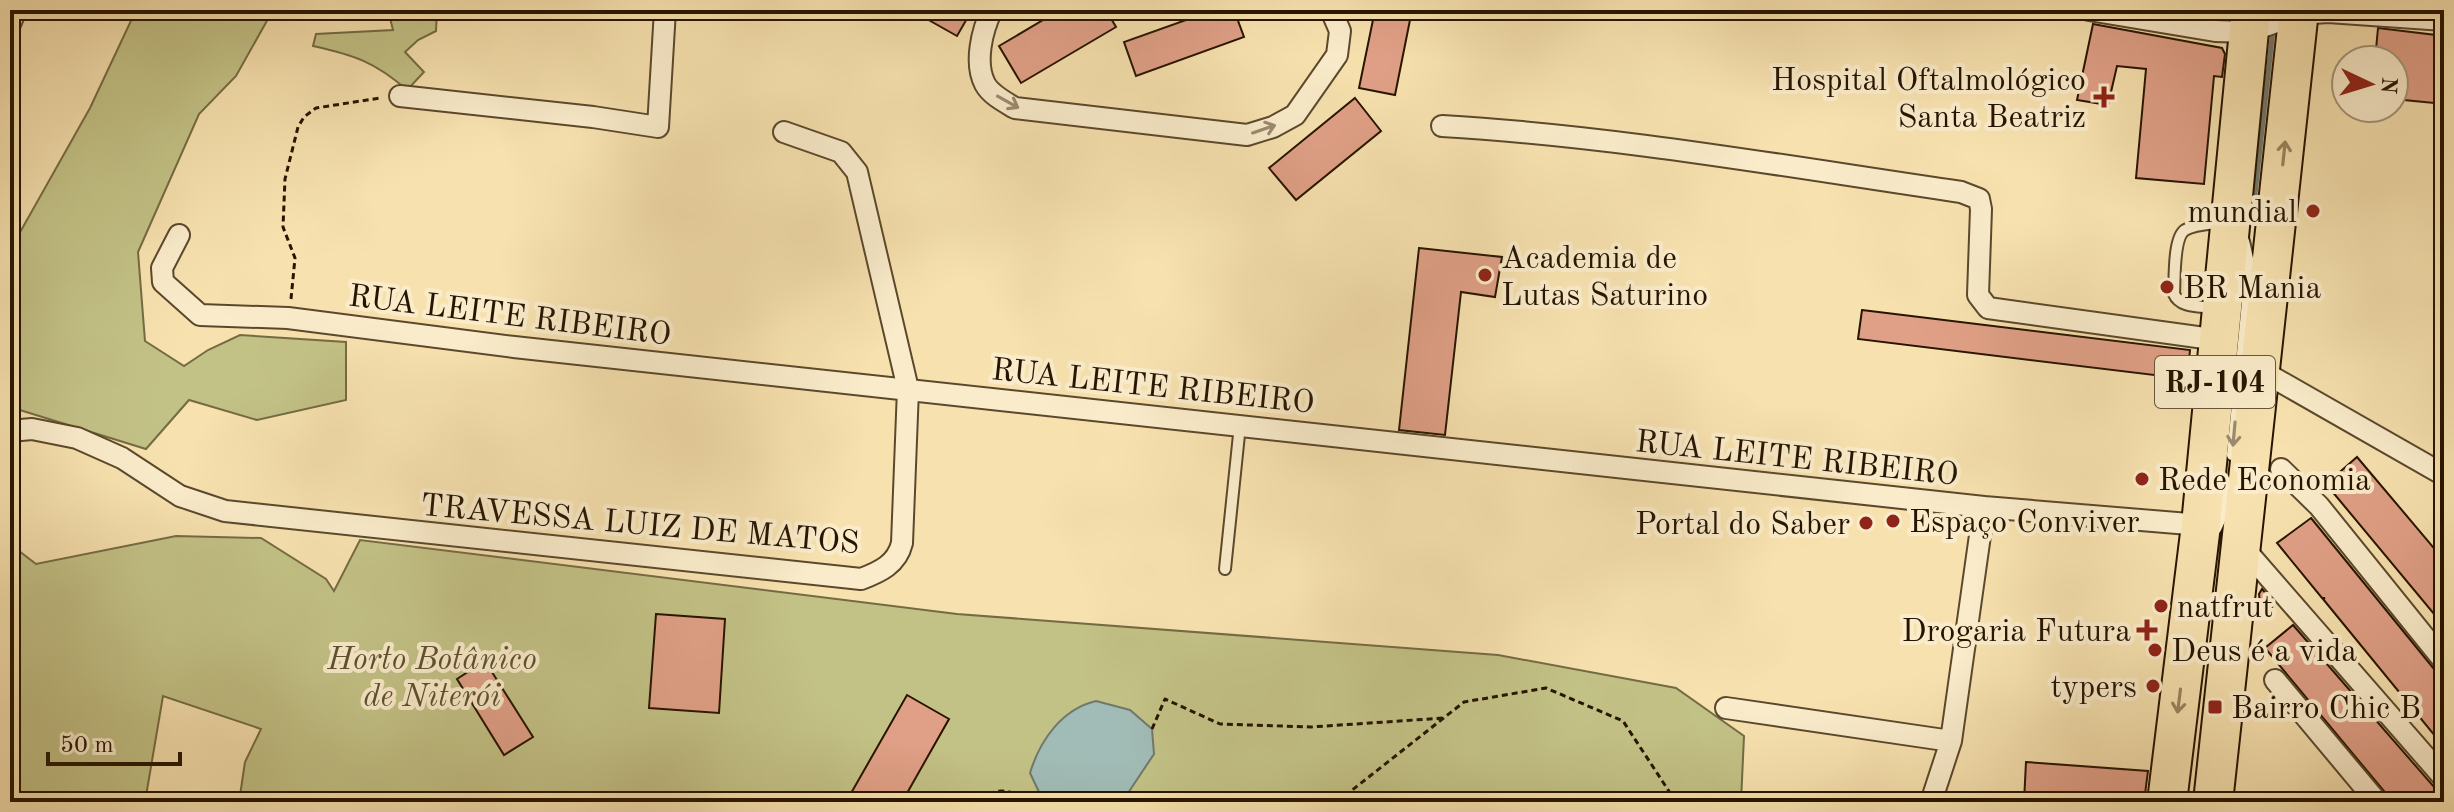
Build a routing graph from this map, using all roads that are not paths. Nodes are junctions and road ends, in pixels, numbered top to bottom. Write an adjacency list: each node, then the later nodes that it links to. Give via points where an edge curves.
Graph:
1 (16, 10): 8 (street)
2 (665, 10): 9 (street, via 658,127)
3 (992, 10): 4 (street, one-way to 4, via 980,57 985,84 1015,108 1247,135 1295,115 1337,55 1340,31)
4 (1331, 10)
5 (2089, 10): 6 (street, via 2215,31)
6 (2267, 18): 7 (street, via 2347,11); 12 (highway, RJ-104); 15 (highway, RJ-104, one-way to 6)
7 (2444, 20)
8 (10, 24)
9 (400, 96)
10 (1442, 126): 14 (street, via 1505,129 1961,192 1979,199 1978,295 1988,308)
11 (784, 132): 16 (street, TRAVESSA LUIZ DE MATOS, via 841,152 857,172)
12 (2231, 209): 14 (highway, RJ-104); 14 (lane, via 2189,228 2177,242 2177,301); 25 (lane, one-way to 25, via 2250,272 2229,485 2222,516)
13 (179, 235): 16 (street, RUA LEITE RIBEIRO, via 161,275 200,315 288,318)
14 (2221, 324): 23 (highway, RJ-104)
15 (2260, 370): 20 (street); 21 (highway, RJ-104)
16 (908, 389): 17 (street, RUA LEITE RIBEIRO); 18 (street, TRAVESSA LUIZ DE MATOS, via 902,543 887,566 861,579 225,511 180,496 122,458 77,438 32,429)
17 (1240, 425): 22 (street, RUA LEITE RIBEIRO); 26 (lane)
18 (10, 431)
19 (2281, 469): 27 (street, via 2319,506)
20 (2444, 475)
21 (2246, 501): 24 (highway, RJ-104); 31 (lane, via 2226,575)
22 (1984, 507): 23 (street, RUA LEITE RIBEIRO); 30 (street)
23 (2201, 525): 25 (highway, RJ-104)
24 (2241, 545): 32 (street); 33 (highway, RJ-104)
25 (2196, 568): 35 (highway, RJ-104, one-way to 35)
26 (1225, 569)
27 (2444, 661)
28 (2275, 680): 37 (street)
29 (1726, 708): 30 (street)
30 (1951, 741): 34 (street)
31 (2206, 753)
32 (2444, 778)
33 (2208, 793): 36 (lane)
34 (1931, 802)
35 (2167, 802)
36 (2202, 802)
37 (2377, 802)

